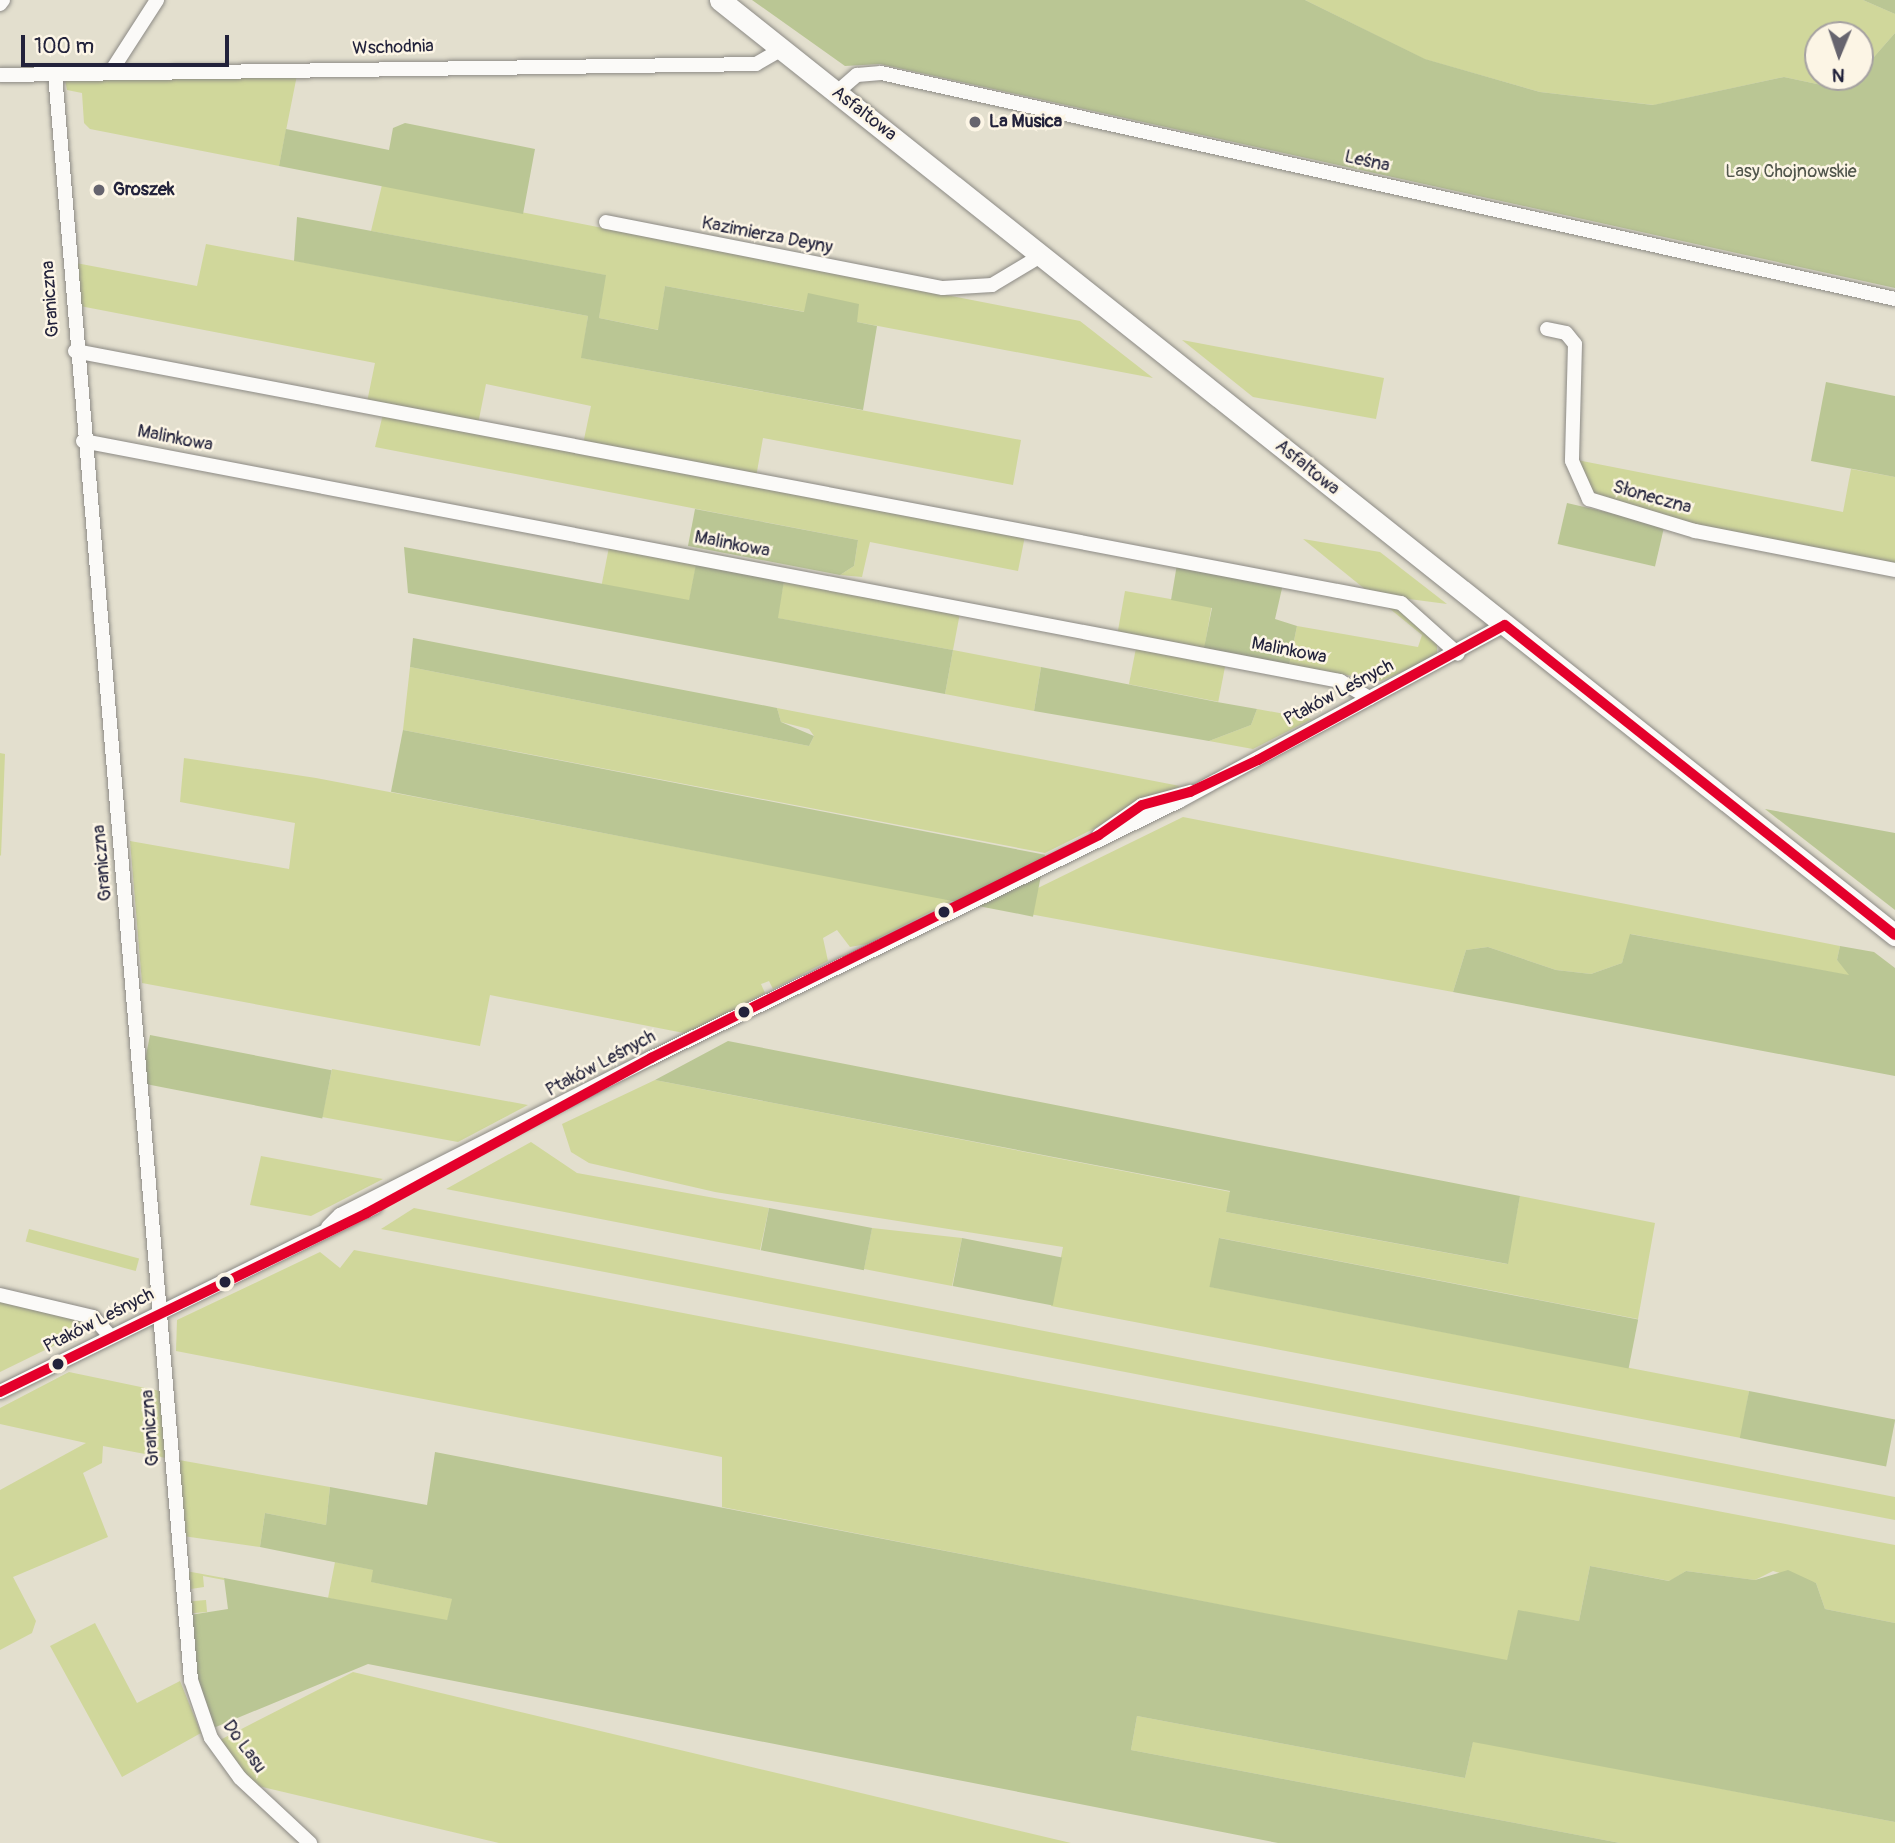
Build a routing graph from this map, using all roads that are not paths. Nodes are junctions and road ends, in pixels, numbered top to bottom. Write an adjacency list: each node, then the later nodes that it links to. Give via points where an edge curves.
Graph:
1 (157, 0): 4 (street)
2 (720, 0): 3 (main road, Asfaltowa)
3 (782, 49): 4 (street, Wschodnia, via 756,64); 7 (main road, Asfaltowa)
4 (110, 73): 5 (street, Wschodnia)
5 (55, 74): 6 (street, Wschodnia); 12 (street, Graniczna)
6 (0, 75)
7 (836, 93): 9 (main road, Asfaltowa); 10 (street, Leśna, via 858,75 881,74)
8 (606, 222): 9 (street, Kazimierza Deyny, via 920,285 992,285)
9 (1042, 255): 15 (main road, Asfaltowa)
10 (1895, 299)
11 (1547, 329): 14 (street, Słoneczna, via 1566,333 1575,344 1572,461 1589,499 1695,531)
12 (75, 351): 13 (street, Graniczna); 16 (street, via 1401,603)
13 (83, 441): 17 (street, Malinkowa, via 1340,681); 20 (street, Graniczna)
14 (1895, 570)
15 (1505, 625): 16 (street, Ptaków Leśnych); 18 (main road, Asfaltowa)
16 (1458, 654): 17 (street, Ptaków Leśnych)
17 (1369, 698): 20 (street, Ptaków Leśnych, via 1190,792 1142,805 1099,835 384,1198 340,1215 328,1227)
18 (1895, 935)
19 (0, 1295): 21 (street, via 93,1317)
20 (159, 1312): 21 (street, Ptaków Leśnych); 23 (street, Graniczna)
21 (110, 1336): 22 (street, Ptaków Leśnych)
22 (0, 1392)
23 (187, 1650): 24 (street, Do Lasu, via 197,1704 211,1738 240,1778)
24 (310, 1843)

